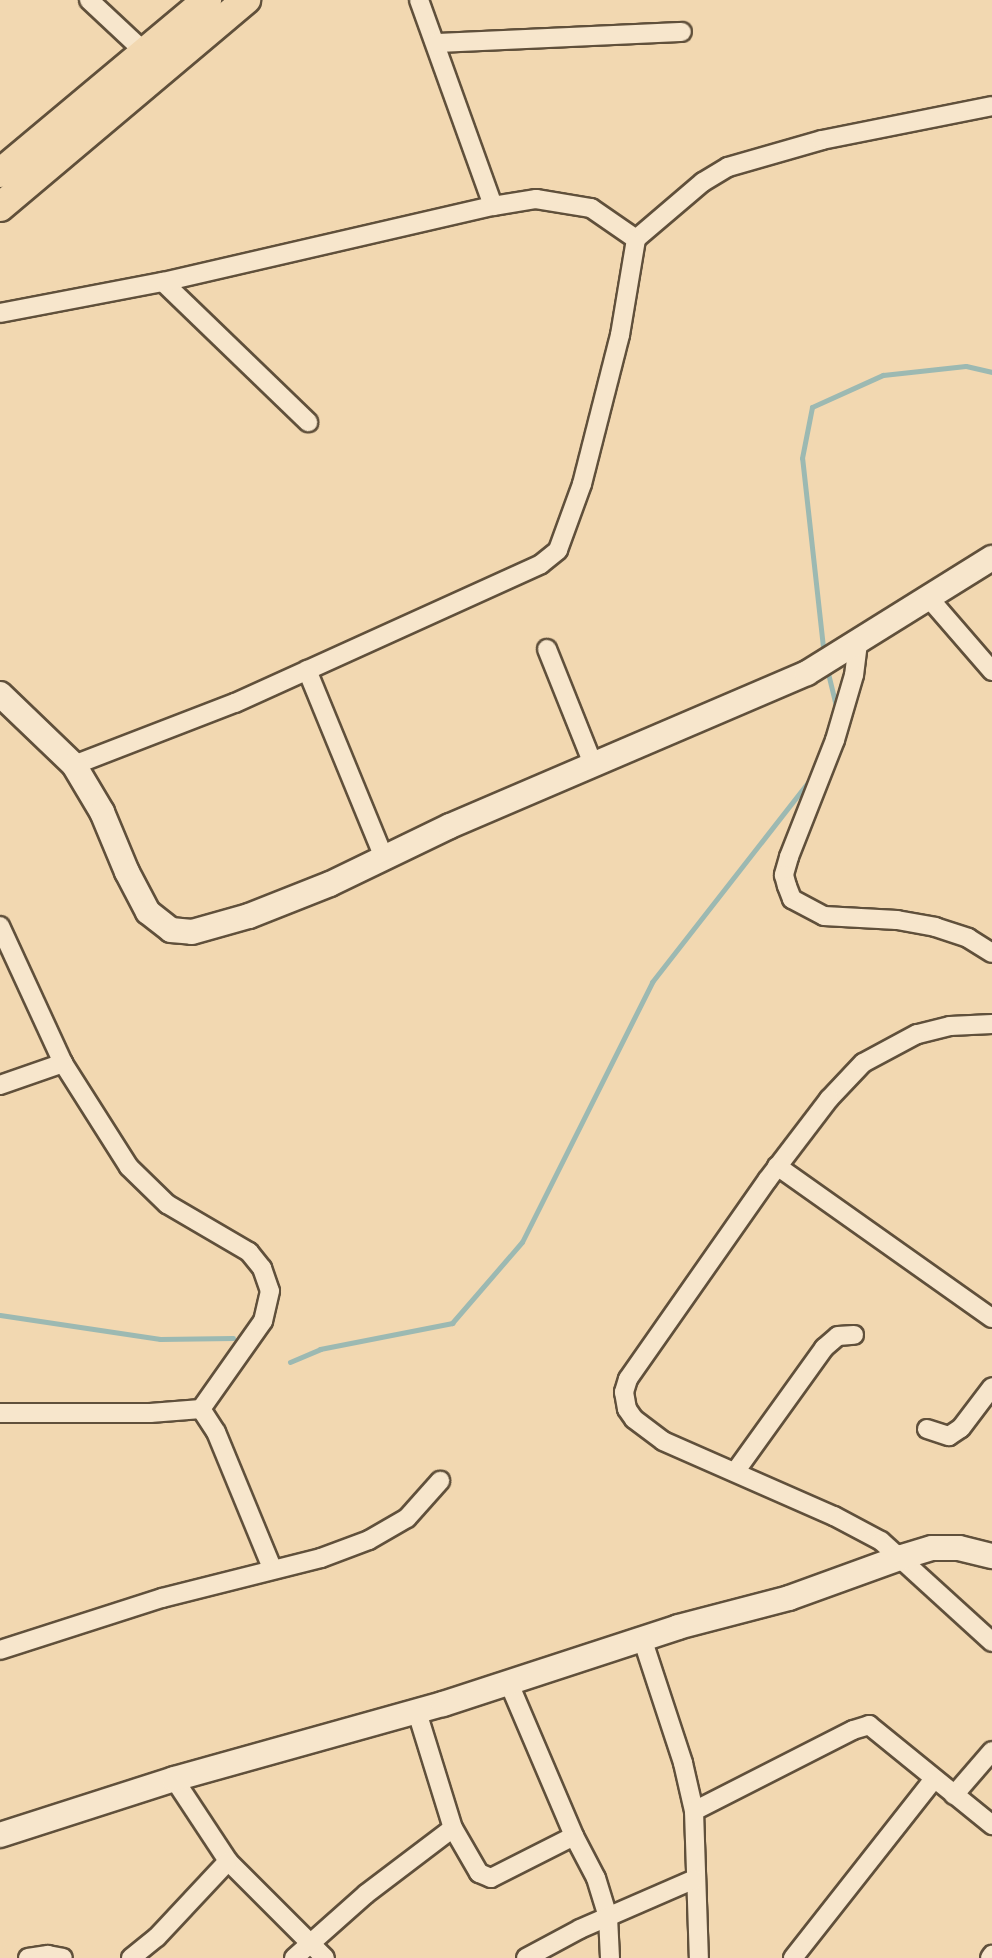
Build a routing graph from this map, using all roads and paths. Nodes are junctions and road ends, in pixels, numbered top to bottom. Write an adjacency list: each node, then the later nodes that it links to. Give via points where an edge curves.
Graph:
1 (89, 0): 7 (street)
2 (207, 0): 7 (main road)
3 (246, 0): 7 (main road)
4 (419, 0): 6 (street)
5 (682, 32): 6 (street)
6 (436, 43): 10 (street)
7 (154, 60): 9 (main road); 11 (main road)
8 (992, 106): 12 (street, via 822,140 728,167)
9 (0, 173)
10 (493, 206): 12 (street, via 536,199 568,202 591,208); 13 (street)
11 (0, 207)
12 (636, 239): 20 (street, via 616,350 582,484 558,550 512,579)
13 (163, 282): 14 (street); 15 (street)
14 (0, 313)
15 (308, 422)
16 (992, 558): 17 (street)
17 (928, 597): 18 (street); 21 (street)
18 (858, 643): 23 (street, via 818,667); 27 (street, via 835,740 784,875 792,899 824,916 935,927)
19 (547, 649): 23 (street)
20 (307, 670): 24 (street, via 184,725); 25 (street)
21 (992, 671)
22 (0, 694): 24 (street)
23 (593, 764): 25 (street)
24 (74, 765): 25 (street, via 142,903 171,930 201,930 249,916)
25 (384, 858)
26 (0, 926): 29 (street)
27 (992, 953)
28 (992, 1024): 31 (street, via 917,1034 863,1063)
29 (63, 1063): 30 (street); 35 (street, via 143,1184 249,1252 270,1281 263,1321)
30 (0, 1085)
31 (777, 1166): 32 (street); 38 (street, via 624,1392 627,1409 652,1435)
32 (992, 1318)
33 (854, 1335): 38 (street, via 838,1336 824,1348)
34 (992, 1387): 37 (street, via 949,1436)
35 (201, 1409): 36 (street); 42 (street, via 216,1432)
36 (0, 1413)
37 (927, 1429)
38 (735, 1472): 41 (street, via 834,1516)
39 (440, 1481): 42 (street, via 387,1532 321,1558)
40 (992, 1556): 41 (street, via 932,1548)
41 (902, 1557): 43 (street, via 789,1598); 44 (street)
42 (272, 1568): 45 (street)
43 (642, 1638): 46 (street); 52 (street)
44 (992, 1642)
45 (0, 1650)
46 (508, 1681): 47 (street); 56 (street)
47 (417, 1712): 49 (street); 54 (street)
48 (992, 1751): 51 (street)
49 (174, 1779): 55 (street); 57 (street)
50 (934, 1779): 51 (street); 52 (street, via 866,1726); 69 (street)
51 (954, 1795): 53 (street)
52 (694, 1811): 58 (street)
53 (992, 1825)
54 (453, 1828): 56 (street, via 485,1878); 60 (street)
55 (0, 1835)
56 (574, 1836): 59 (street, via 596,1878)
57 (228, 1861): 60 (street); 63 (street)
58 (695, 1879): 59 (street); 68 (street)
59 (608, 1917): 66 (street); 67 (street)
60 (311, 1943): 64 (street); 65 (street)
61 (28, 1958): 62 (street)
62 (63, 1958)
63 (131, 1958)
64 (294, 1958)
65 (325, 1958)
66 (526, 1958)
67 (610, 1958)
68 (699, 1958)
69 (793, 1958)

